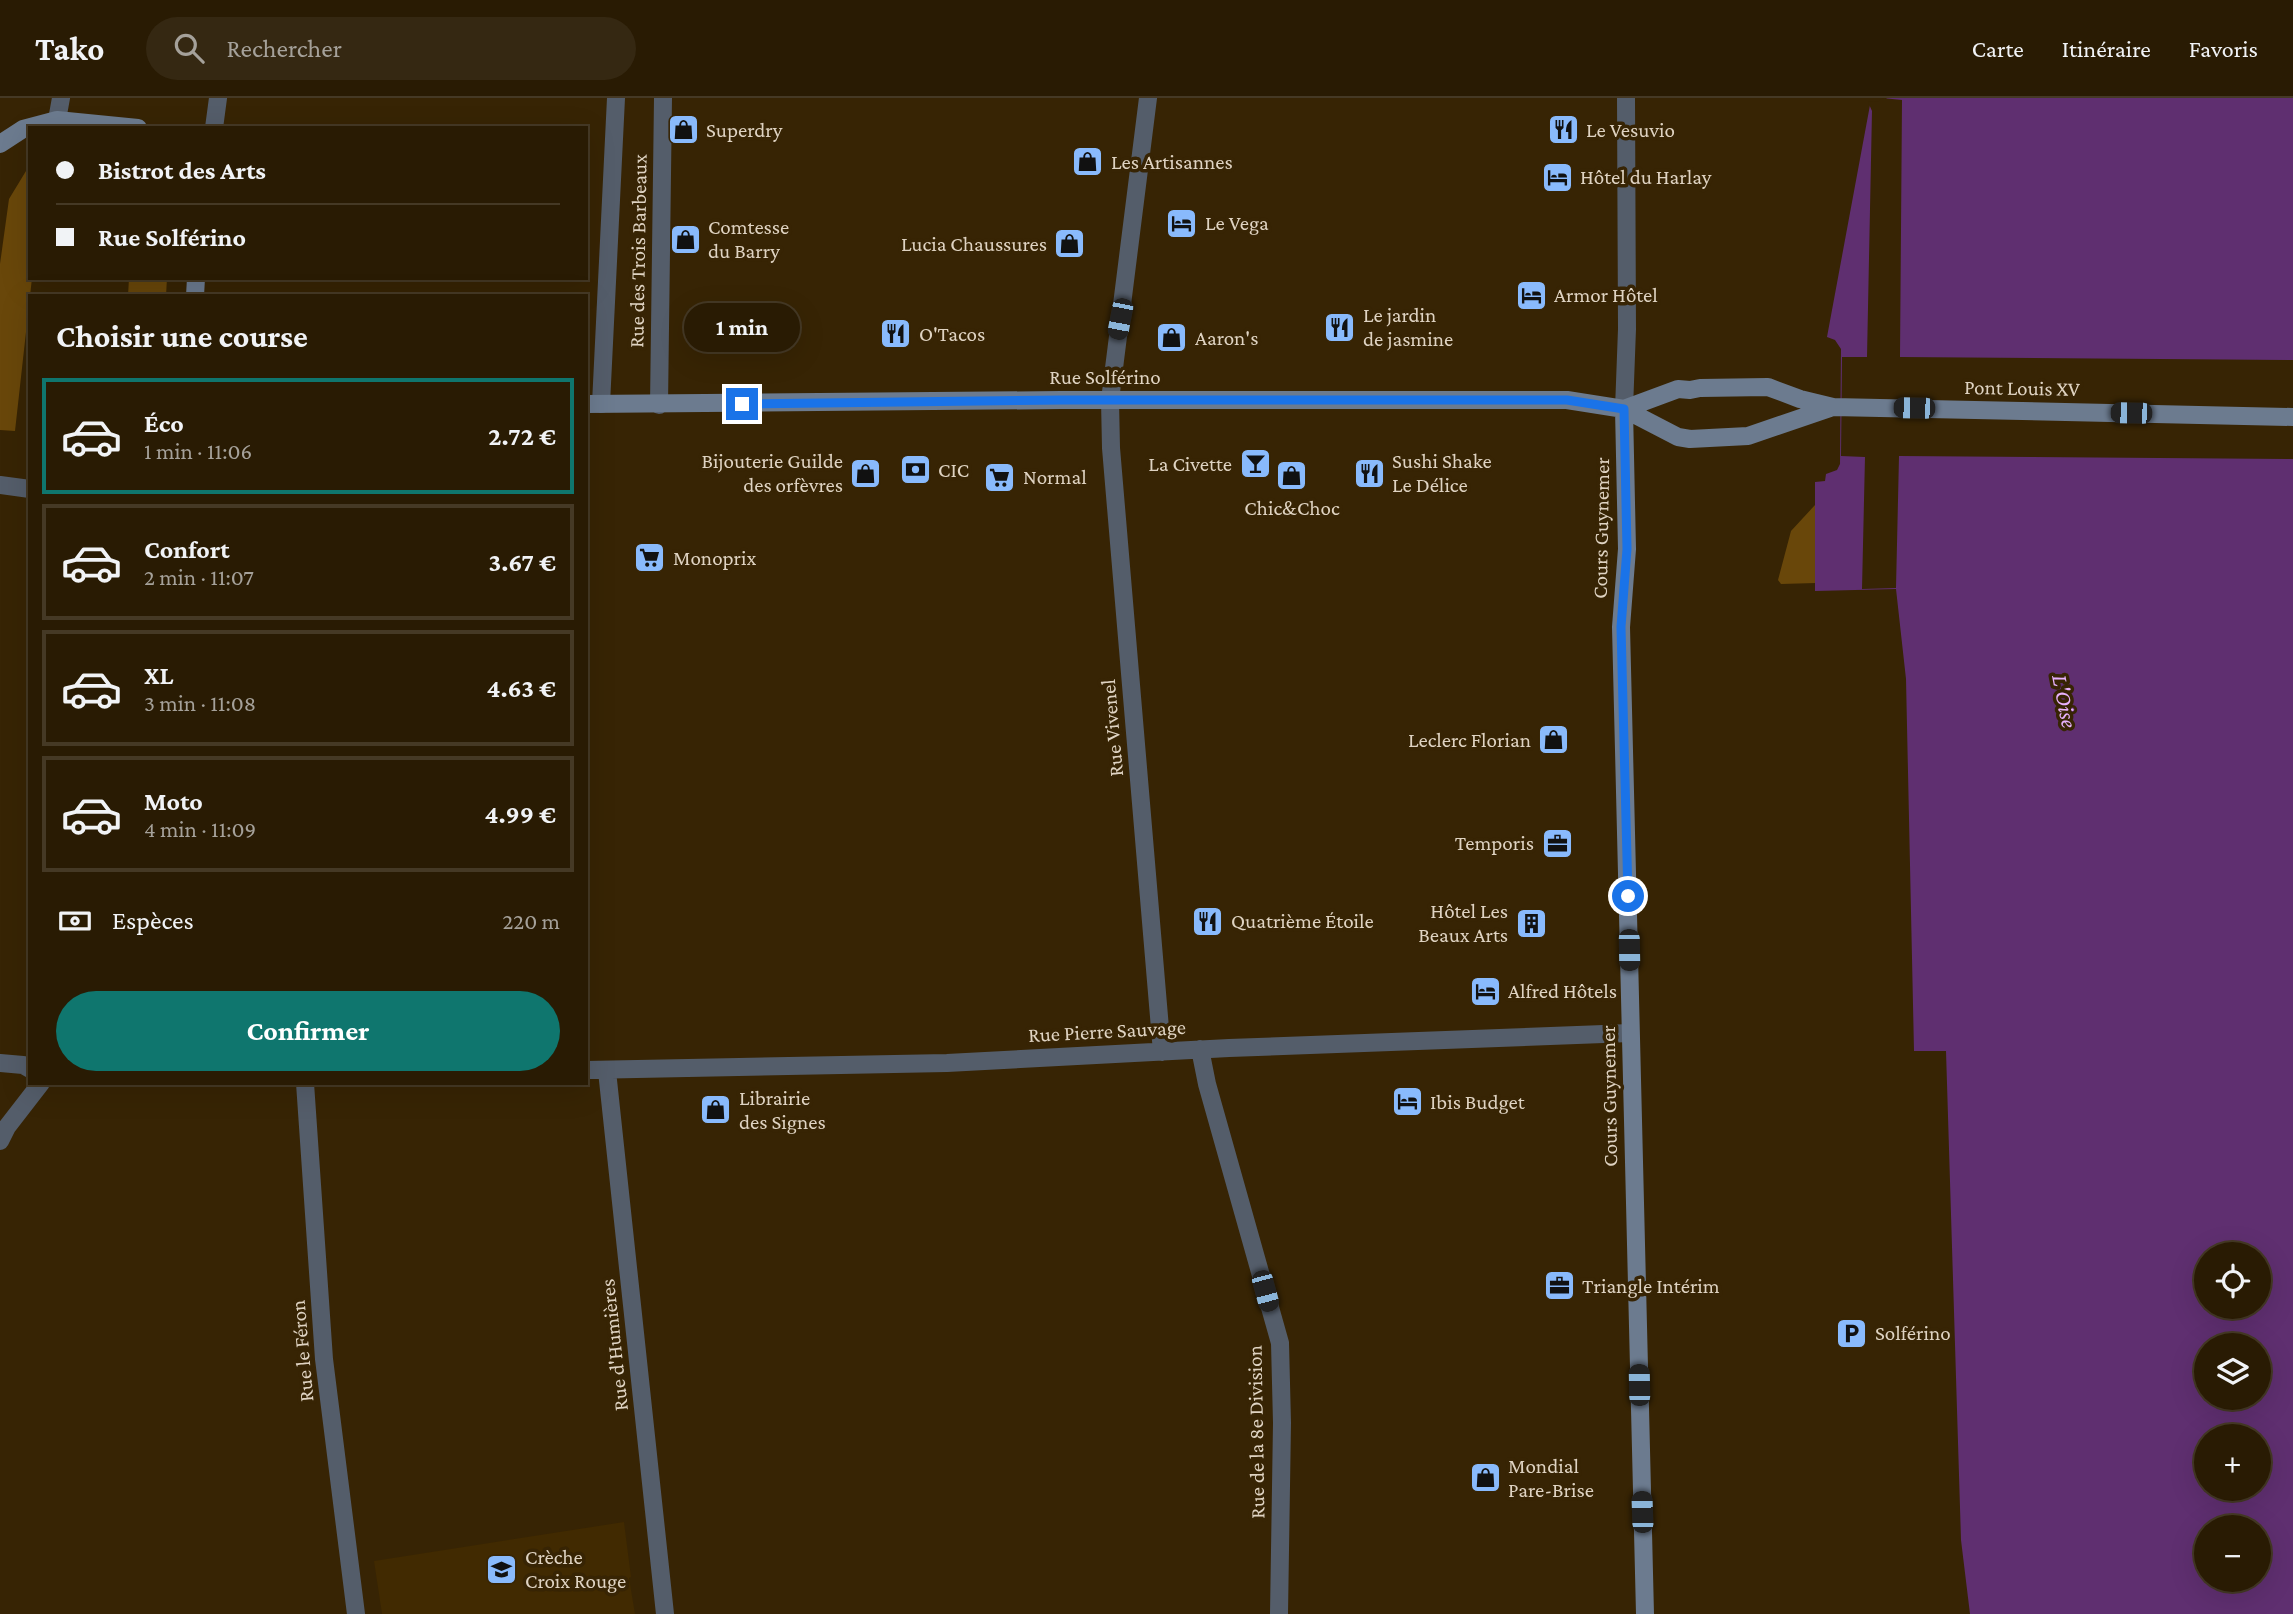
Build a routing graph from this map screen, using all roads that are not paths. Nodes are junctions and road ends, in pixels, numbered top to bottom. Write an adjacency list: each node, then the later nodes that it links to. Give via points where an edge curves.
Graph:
1 (61, 98): 7 (street)
2 (218, 98): 10 (street)
3 (616, 98): 14 (street, Rue des Trois Barbeaux)
4 (663, 98): 15 (street, Rue des Trois Barbeaux)
5 (1148, 98): 13 (street, Rue Vivenel)
6 (1626, 98): 17 (street)
7 (57, 120): 8 (main road); 9 (main road)
8 (34, 126)
9 (118, 126)
10 (214, 126)
11 (28, 128): 12 (main road)
12 (0, 144)
13 (1110, 400): 15 (main road, Rue Solférino); 17 (main road, Rue Solférino, via 1567,400); 23 (street, Rue Vivenel)
14 (594, 404): 15 (main road, Rue Solférino)
15 (659, 405)
16 (1833, 407): 17 (main road, Rue Solférino, via 1768,387 1678,389); 17 (main road, Rue Solférino, via 1748,436 1690,439); 18 (main road, Pont Louis XV)
17 (1624, 409): 21 (main road, Cours Guynemer, via 1627,549 1621,627)
18 (2293, 417)
19 (0, 485): 20 (street)
20 (28, 489)
21 (1630, 1033): 22 (street, Rue Pierre Sauvage); 34 (main road, Cours Guynemer)
22 (1200, 1049): 23 (street, Rue Pierre Sauvage); 33 (street, Rue de la 8e Division, via 1280,1343)
23 (1162, 1052): 27 (street, Rue Pierre Sauvage, via 947,1063)
24 (0, 1063): 25 (street)
25 (28, 1068)
26 (588, 1070): 27 (street, Rue Pierre Sauvage)
27 (607, 1071): 32 (street, Rue d'Humières)
28 (39, 1085): 30 (street)
29 (305, 1085): 31 (street, Rue le Féron, via 324,1359)
30 (0, 1141)
31 (356, 1614)
32 (665, 1614)
33 (1279, 1614)
34 (1645, 1614)

